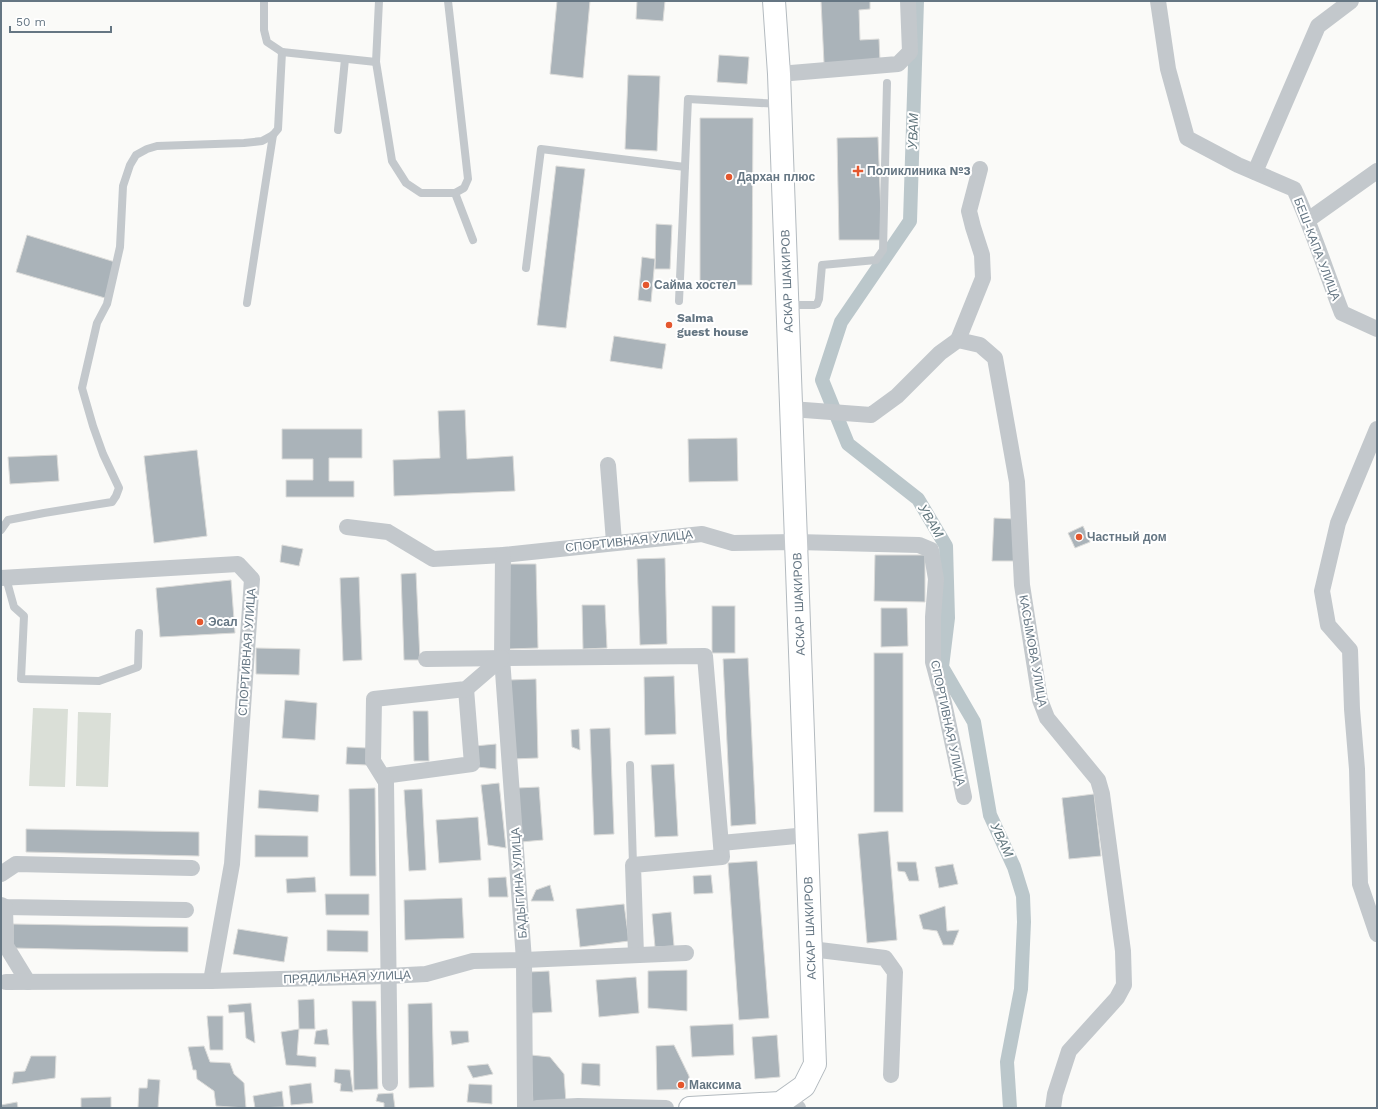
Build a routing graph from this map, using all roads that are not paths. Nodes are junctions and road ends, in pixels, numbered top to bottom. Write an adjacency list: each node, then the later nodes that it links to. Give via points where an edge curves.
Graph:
1 (264, 1): 8 (lane, via 264,30 267,42)
2 (379, 1): 10 (lane)
3 (448, 1): 20 (lane, via 468,179 464,188)
4 (774, 1): 11 (main road, АСКАР ШАКИРОВ)
5 (908, 1): 11 (street, via 910,52 898,64)
6 (1158, 1): 19 (street, БЕШ-КАПА УЛИЦА, via 1168,69 1187,138 1238,166)
7 (1351, 1): 19 (street, via 1318,26)
8 (282, 52): 9 (lane); 15 (lane, via 278,129)
9 (345, 59): 10 (lane); 14 (lane)
10 (376, 62): 20 (lane, via 392,161 406,183 421,193)
11 (780, 74): 13 (main road, АСКАР ШАКИРОВ)
12 (887, 83): 26 (lane, via 883,250 876,260 822,265 817,304)
13 (780, 104): 16 (lane, via 688,99); 26 (main road, АСКАР ШАКИРОВ)
14 (338, 130)
15 (273, 135): 25 (lane); 33 (lane, via 262,141 244,143 157,146 136,155 122,186 120,247 107,304 97,323 82,388 92,426 118,488 116,496 112,502 8,520)
16 (685, 167): 23 (lane, via 541,149); 24 (lane)
17 (980, 169): 28 (street, via 969,211 982,255 983,278)
18 (1377, 171): 21 (street)
19 (1255, 172): 21 (street, БЕШ-КАПА УЛИЦА, via 1294,189)
20 (455, 193): 22 (lane)
21 (1308, 220): 27 (street, БЕШ-КАПА УЛИЦА, via 1342,313)
22 (473, 240)
23 (526, 268)
24 (679, 301)
25 (247, 303)
26 (788, 305): 29 (main road, АСКАР ШАКИРОВ)
27 (1377, 329)
28 (958, 340): 29 (street, via 940,353 897,396 871,415); 68 (street, КАСЫМОВА УЛИЦА, via 980,345 995,358 1017,482 1022,586 1040,700 1046,718 1098,780 1123,951 1124,985 1117,998 1069,1051)
29 (792, 409): 35 (main road, АСКАР ШАКИРОВ)
30 (1377, 429): 52 (street, via 1338,523 1322,591 1328,625 1350,650 1360,884)
31 (608, 465): 34 (street)
32 (347, 527): 36 (street, СПОРТИВНАЯ УЛИЦА, via 388,532 433,559)
33 (1, 530)
34 (614, 542): 35 (street, СПОРТИВНАЯ УЛИЦА, via 702,534 733,543); 36 (street, СПОРТИВНАЯ УЛИЦА)
35 (796, 542): 44 (street, СПОРТИВНАЯ УЛИЦА, via 919,545 931,550 936,579 933,662); 45 (main road, АСКАР ШАКИРОВ)
36 (503, 555): 39 (street, БАДЫГИНА УЛИЦА)
37 (4, 578): 38 (lane, via 14,607 24,616 21,679 99,681 138,667); 58 (street, СПОРТИВНАЯ УЛИЦА, via 238,564 252,579 232,864)
38 (138, 633)
39 (502, 658): 40 (street); 41 (street); 46 (street, via 705,656); 56 (street, БАДЫГИНА УЛИЦА)
40 (426, 659)
41 (466, 689): 43 (street, via 472,764); 43 (street, via 374,699 373,761)
42 (630, 765): 47 (lane)
43 (383, 776): 57 (street, via 386,782)
44 (964, 797)
45 (807, 836): 46 (street); 53 (main road, АСКАР ШАКИРОВ)
46 (721, 843): 47 (street, via 722,857)
47 (633, 865): 55 (street)
48 (192, 868): 49 (street, via 16,864)
49 (1, 874)
50 (3, 906): 51 (street); 60 (street, via 6,946)
51 (186, 910)
52 (1377, 934)
53 (811, 949): 61 (street, via 885,958 895,972); 63 (main road, АСКАР ШАКИРОВ, via 815,1064 804,1086)
54 (686, 953): 55 (street, ПРЯДИЛЬНАЯ УЛИЦА)
55 (636, 955): 56 (street, ПРЯДИЛЬНАЯ УЛИЦА)
56 (524, 960): 57 (street, ПРЯДИЛЬНАЯ УЛИЦА, via 473,960 426,974); 64 (street, БАДЫГИНА УЛИЦА)
57 (388, 976): 58 (street, ПРЯДИЛЬНАЯ УЛИЦА); 62 (street)
58 (211, 981): 60 (street, ПРЯДИЛЬНАЯ УЛИЦА)
59 (6, 982): 60 (street, ПРЯДИЛЬНАЯ УЛИЦА)
60 (28, 982)
61 (891, 1075)
62 (390, 1083)
63 (789, 1106): 67 (main road, АСКАР ШАКИРОВ)
64 (525, 1108)
65 (537, 1108): 66 (street)
66 (666, 1108)
67 (690, 1108)
68 (1053, 1108)

